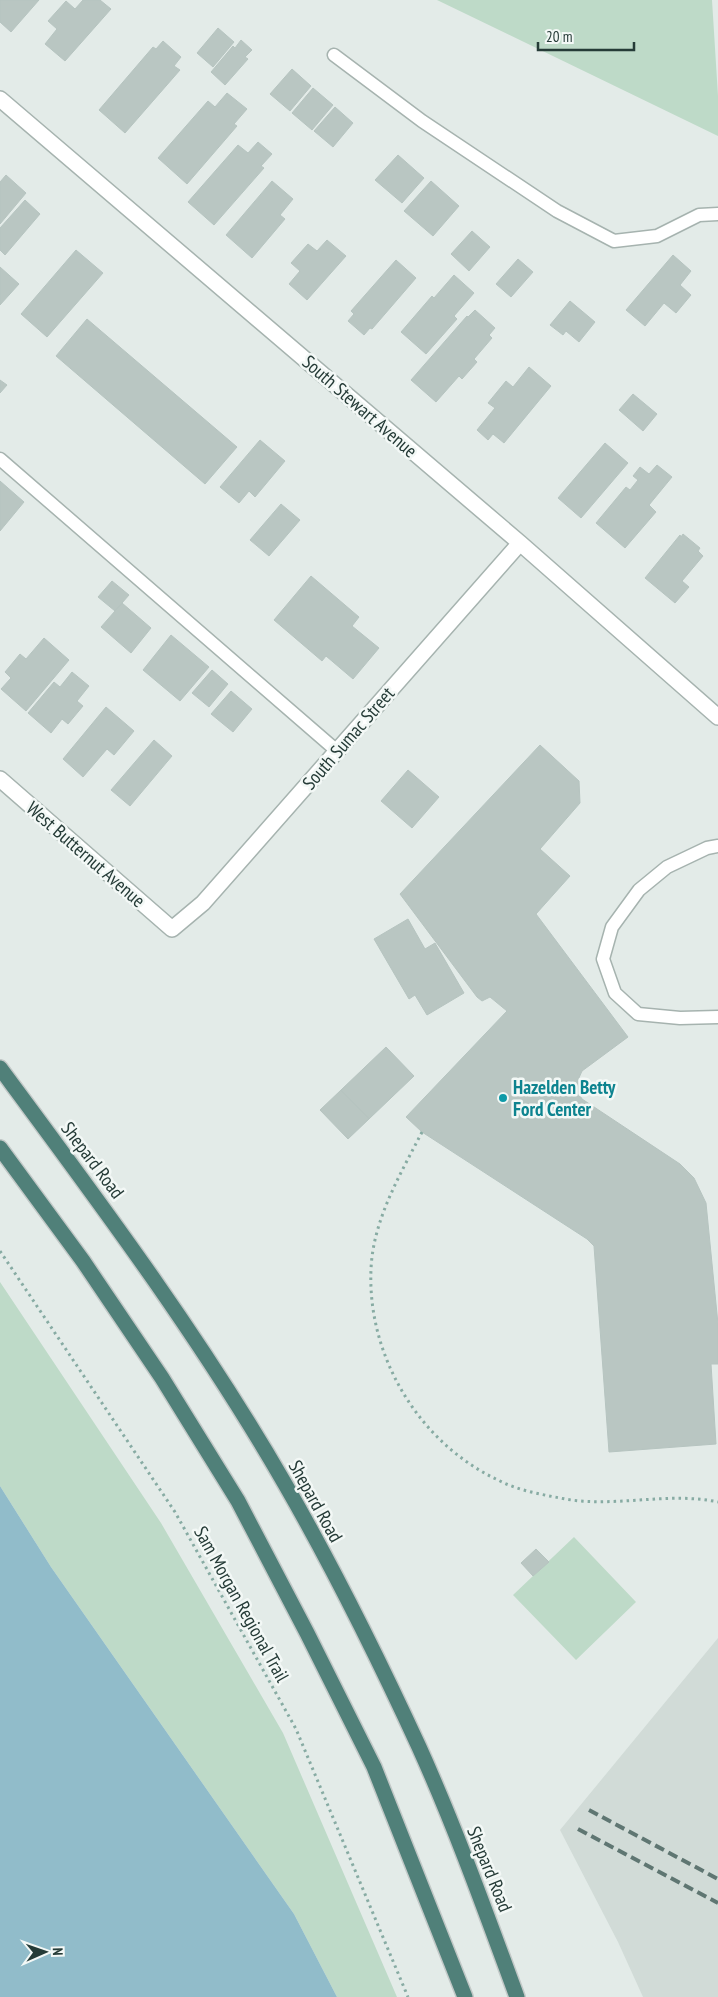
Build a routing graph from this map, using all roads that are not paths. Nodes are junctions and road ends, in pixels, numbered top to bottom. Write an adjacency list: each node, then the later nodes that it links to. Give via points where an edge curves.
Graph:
1 (334, 55): 3 (lane, via 422,121 557,212 614,241 657,236 700,215)
2 (0, 98): 5 (street, South Stewart Avenue)
3 (718, 214)
4 (0, 459): 7 (lane)
5 (520, 542): 6 (street, South Stewart Avenue); 7 (street, South Sumac Street)
6 (718, 717)
7 (336, 751): 10 (street, South Sumac Street, via 203,903)
8 (0, 779): 10 (street, West Butternut Avenue)
9 (718, 846): 11 (lane, via 667,867 639,890 612,927 603,959 615,993 638,1014)
10 (172, 929)
11 (718, 1017)
12 (0, 1068): 15 (highway, Shepard Road, via 130,1244 206,1356 285,1484 354,1614 419,1749 473,1877)
13 (0, 1148): 14 (highway, via 131,1331 238,1501 374,1767)
14 (465, 1997)
15 (517, 1997)

